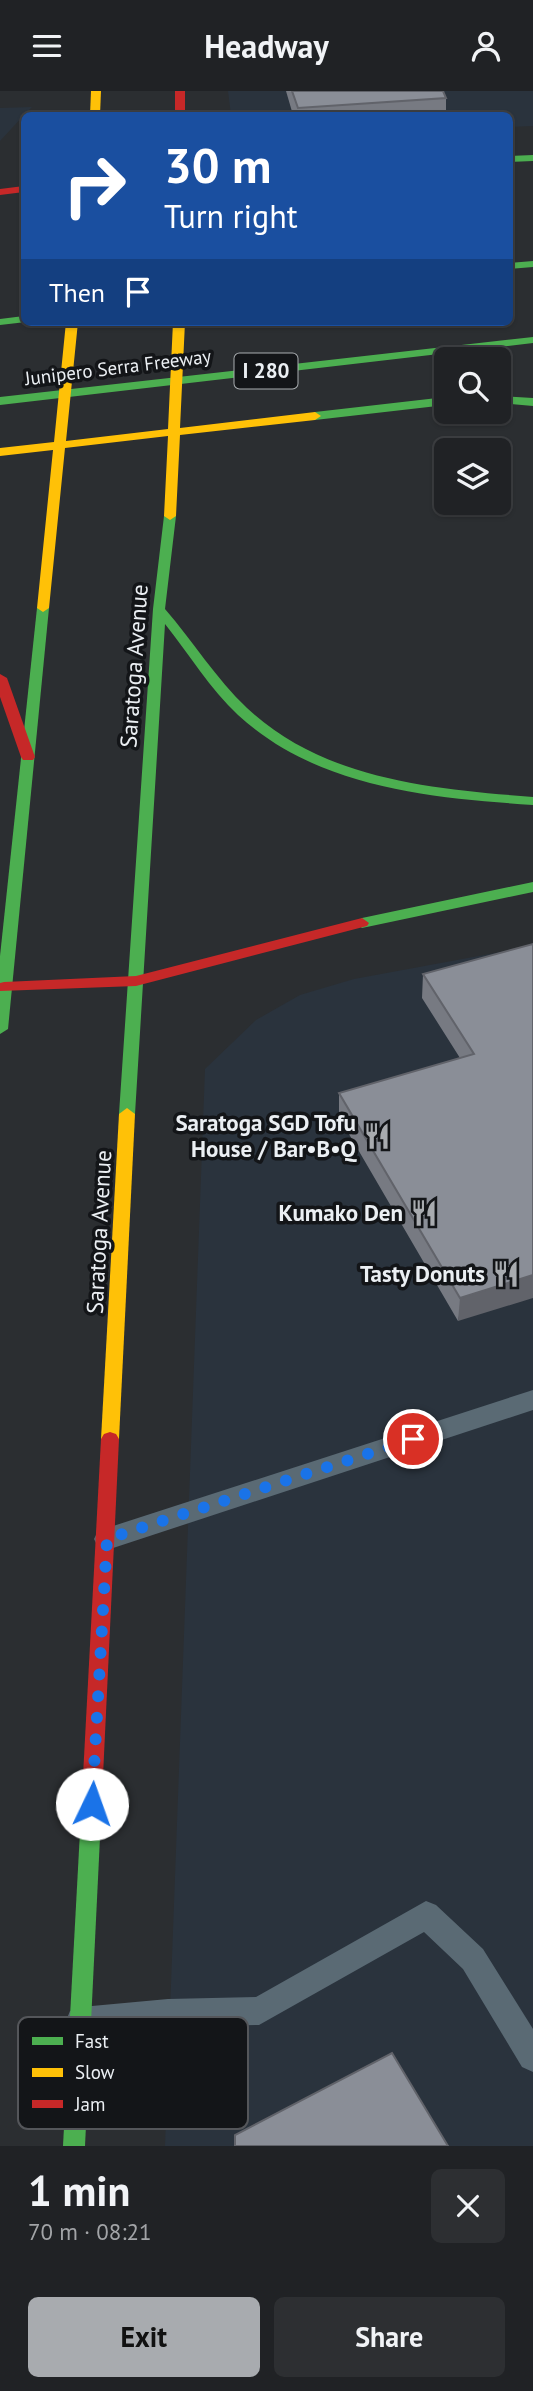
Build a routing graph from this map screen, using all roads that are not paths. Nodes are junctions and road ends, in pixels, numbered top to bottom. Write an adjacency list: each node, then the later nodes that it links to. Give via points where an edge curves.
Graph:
1 (96, 91): 3 (main road)
2 (180, 91): 4 (main road)
3 (95, 112)
4 (180, 112)
5 (533, 158): 6 (main road)
6 (513, 159)
7 (21, 189): 8 (main road)
8 (0, 192)
9 (533, 264): 10 (main road)
10 (513, 266)
11 (21, 319): 12 (main road)
12 (0, 322)
13 (72, 326): 23 (main road)
14 (179, 326): 21 (main road, Saratoga Avenue, via 173,488)
15 (533, 340): 16 (main road, Junipero Serra Freeway / I 280)
16 (0, 401)
17 (511, 401): 19 (main road)
18 (434, 402): 20 (main road)
19 (533, 402)
20 (0, 452)
21 (159, 608): 24 (main road, via 223,690 260,726 299,750 402,786); 26 (main road, Saratoga Avenue)
22 (0, 678): 23 (main road)
23 (28, 757): 27 (main road)
24 (533, 801)
25 (533, 887): 26 (main road, via 406,912)
26 (136, 981): 27 (main road); 30 (main road, Saratoga Avenue)
27 (1, 987): 28 (main road)
28 (0, 1028)
29 (533, 1400): 30 (lane)
30 (107, 1539): 31 (main road, Saratoga Avenue)
31 (81, 2017)
32 (124, 2017): 33 (lane, via 259,2011 425,1915 473,1959)
33 (533, 2057)

